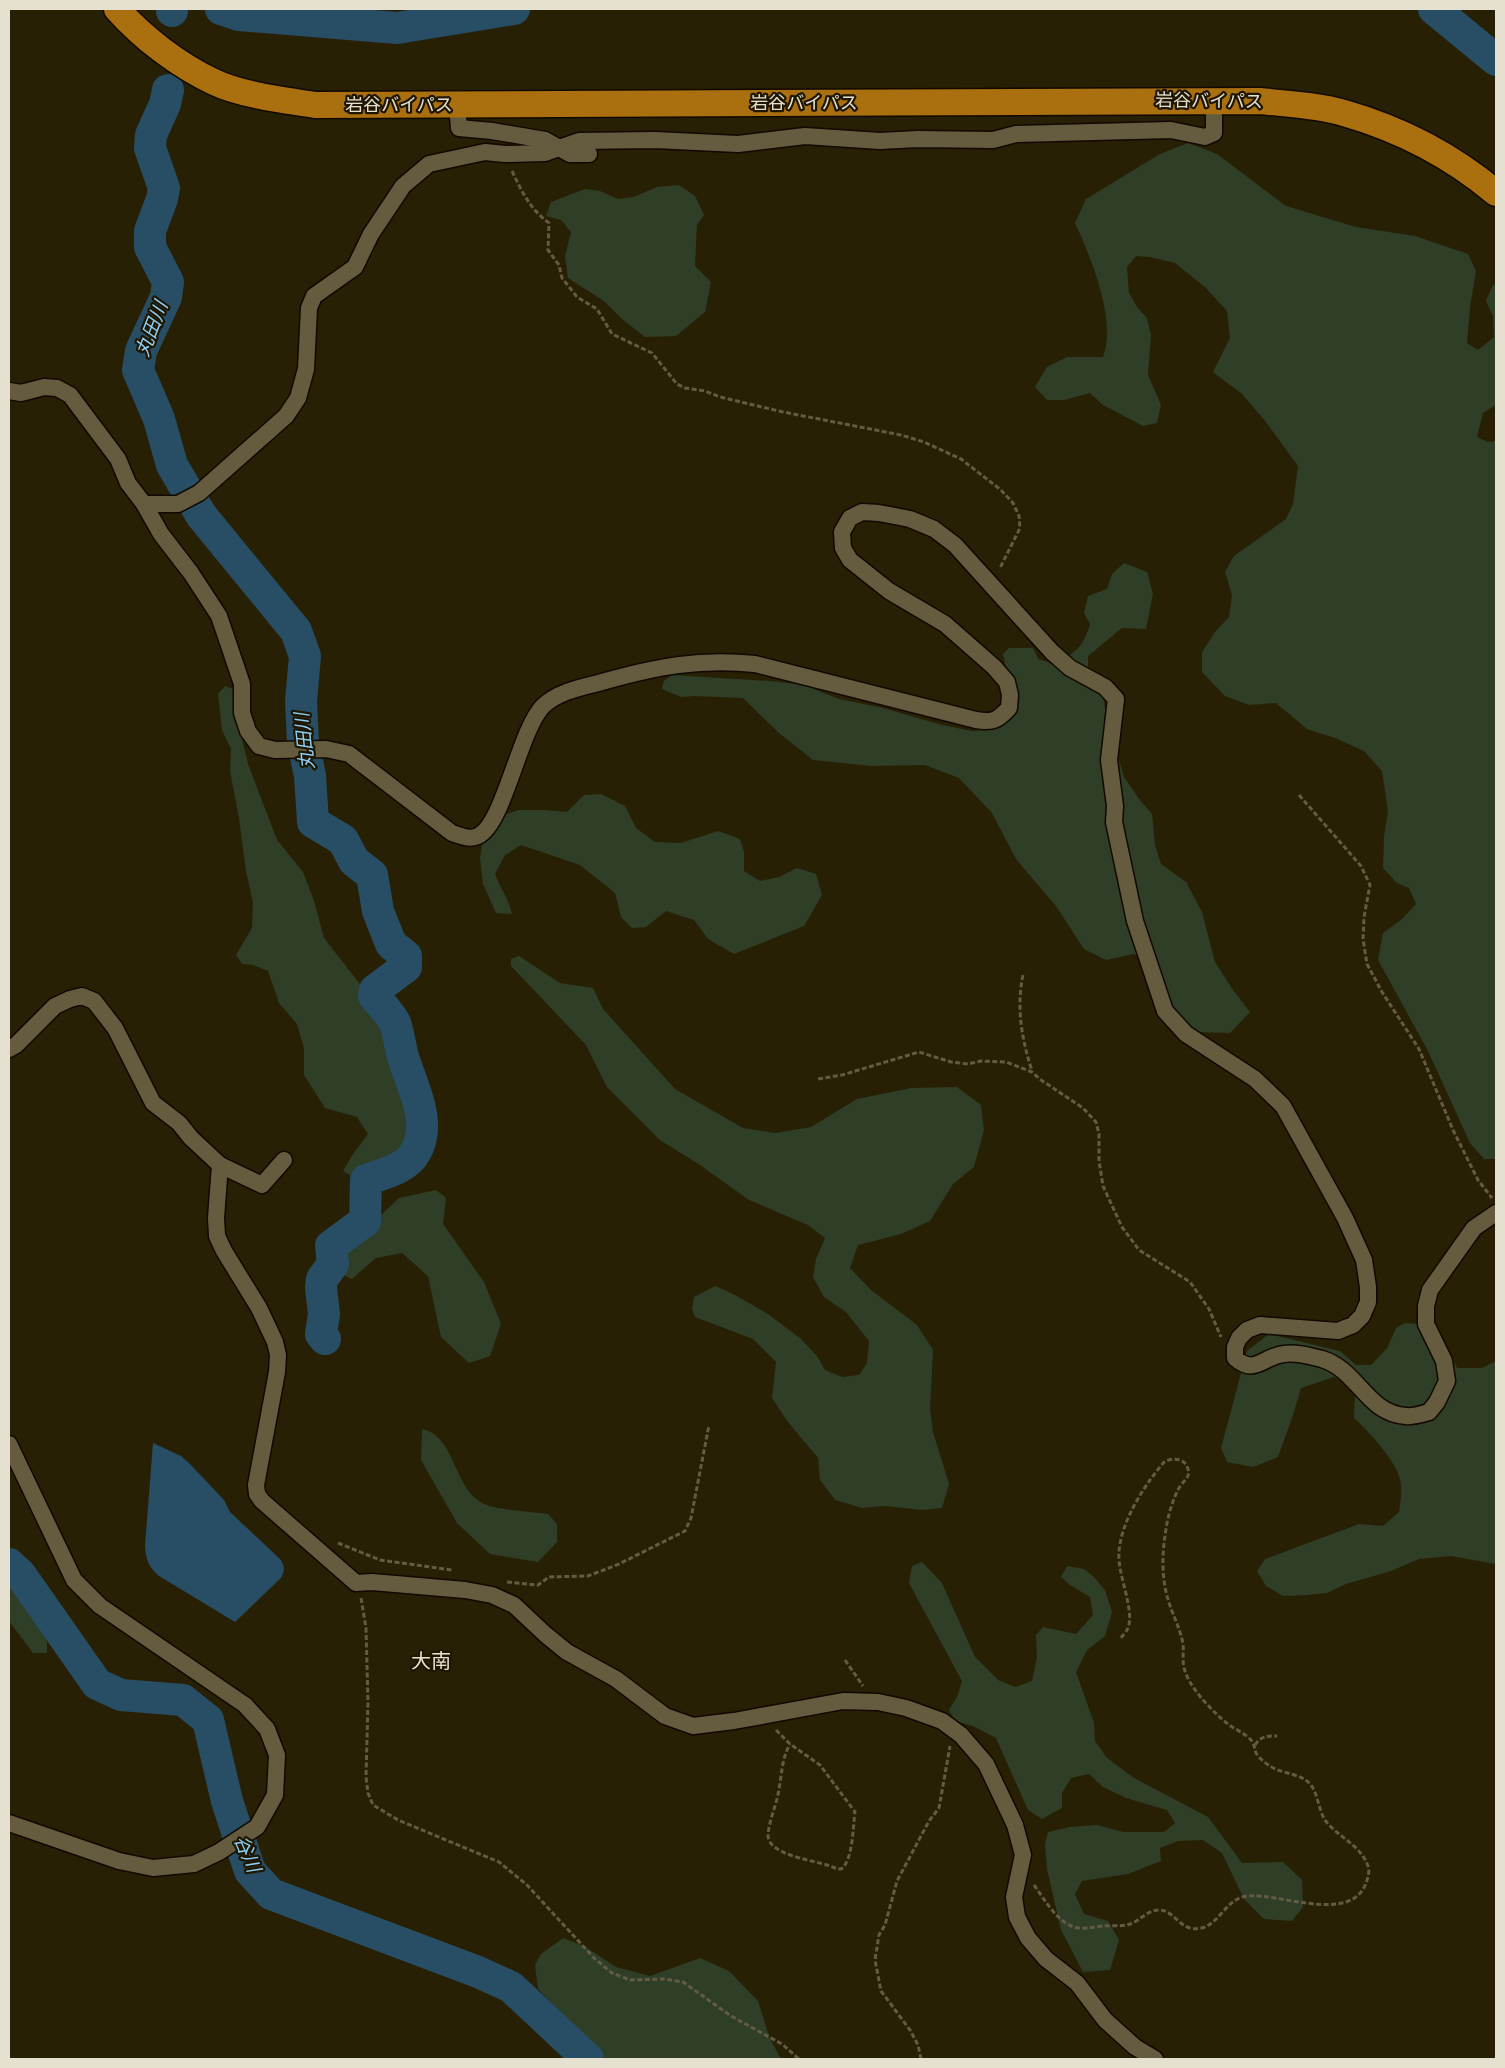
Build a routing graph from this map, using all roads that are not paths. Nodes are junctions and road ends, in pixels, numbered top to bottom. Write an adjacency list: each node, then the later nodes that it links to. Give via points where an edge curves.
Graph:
1 (116, 9): 3 (highway, 岩谷バイパス, via 167,54 215,82 257,94 315,105)
2 (1214, 100): 3 (highway, 岩谷バイパス); 4 (street, via 1214,133 1205,137 1172,130 1016,134 993,140 880,141 805,136 738,144 579,141); 6 (highway, 岩谷バイパス, via 1260,100 1343,112 1415,140 1461,165)
3 (457, 105): 4 (street, via 459,128 545,140)
4 (559, 148): 5 (street, via 570,154); 8 (street, via 545,153 485,152 429,164 403,186 371,234 355,266 314,296 309,308 306,369 298,398 286,416 199,493 178,504)
5 (589, 154)
6 (1496, 193)
7 (9, 391): 8 (street, via 44,387 57,388 70,395 118,459 128,483)
8 (144, 504): 12 (street, via 218,616 242,684 242,713 248,731 259,746 274,750 303,749 349,754 452,833 466,838 478,836 487,829 523,748 525,733 544,706 573,690 670,665 728,661 755,664 948,713 992,722 1000,718 1009,708 1010,695 1007,682 994,667 945,624 889,591 850,560 843,548 842,532 850,518 862,512 910,519 934,529 954,545 1052,652 1070,668 1105,687 1116,700 1109,760 1114,822 1135,921 1165,1011 1186,1034 1255,1079 1283,1106 1345,1218 1364,1260 1368,1302 1362,1316 1353,1325 1338,1331 1260,1325 1247,1330 1239,1338 1235,1358 1243,1365 1254,1366 1283,1354 1322,1359 1339,1366 1382,1410 1406,1416 1429,1412 1447,1381 1444,1361 1426,1324 1430,1290 1474,1228)
9 (9, 1049): 11 (street, via 55,1006 82,996 94,1001 115,1028 153,1103 179,1123)
10 (284, 1160): 11 (street, via 262,1184)
11 (220, 1165): 15 (street, via 216,1218 218,1236 259,1308 278,1355 256,1485 262,1501 356,1583 465,1590 492,1595 514,1604 568,1652 616,1679 665,1716 686,1724 707,1725 843,1701 878,1702 942,1721 961,1735 986,1764 1015,1825 1022,1865 1014,1897 1017,1917 1028,1938 1046,1959 1077,1984 1105,2020 1135,2047)
12 (1496, 1213)
13 (9, 1444): 14 (street, via 74,1580 100,1606 245,1705 267,1729 277,1755 275,1795 257,1827 194,1864 152,1868 119,1861)
14 (9, 1823)
15 (1155, 2059)

